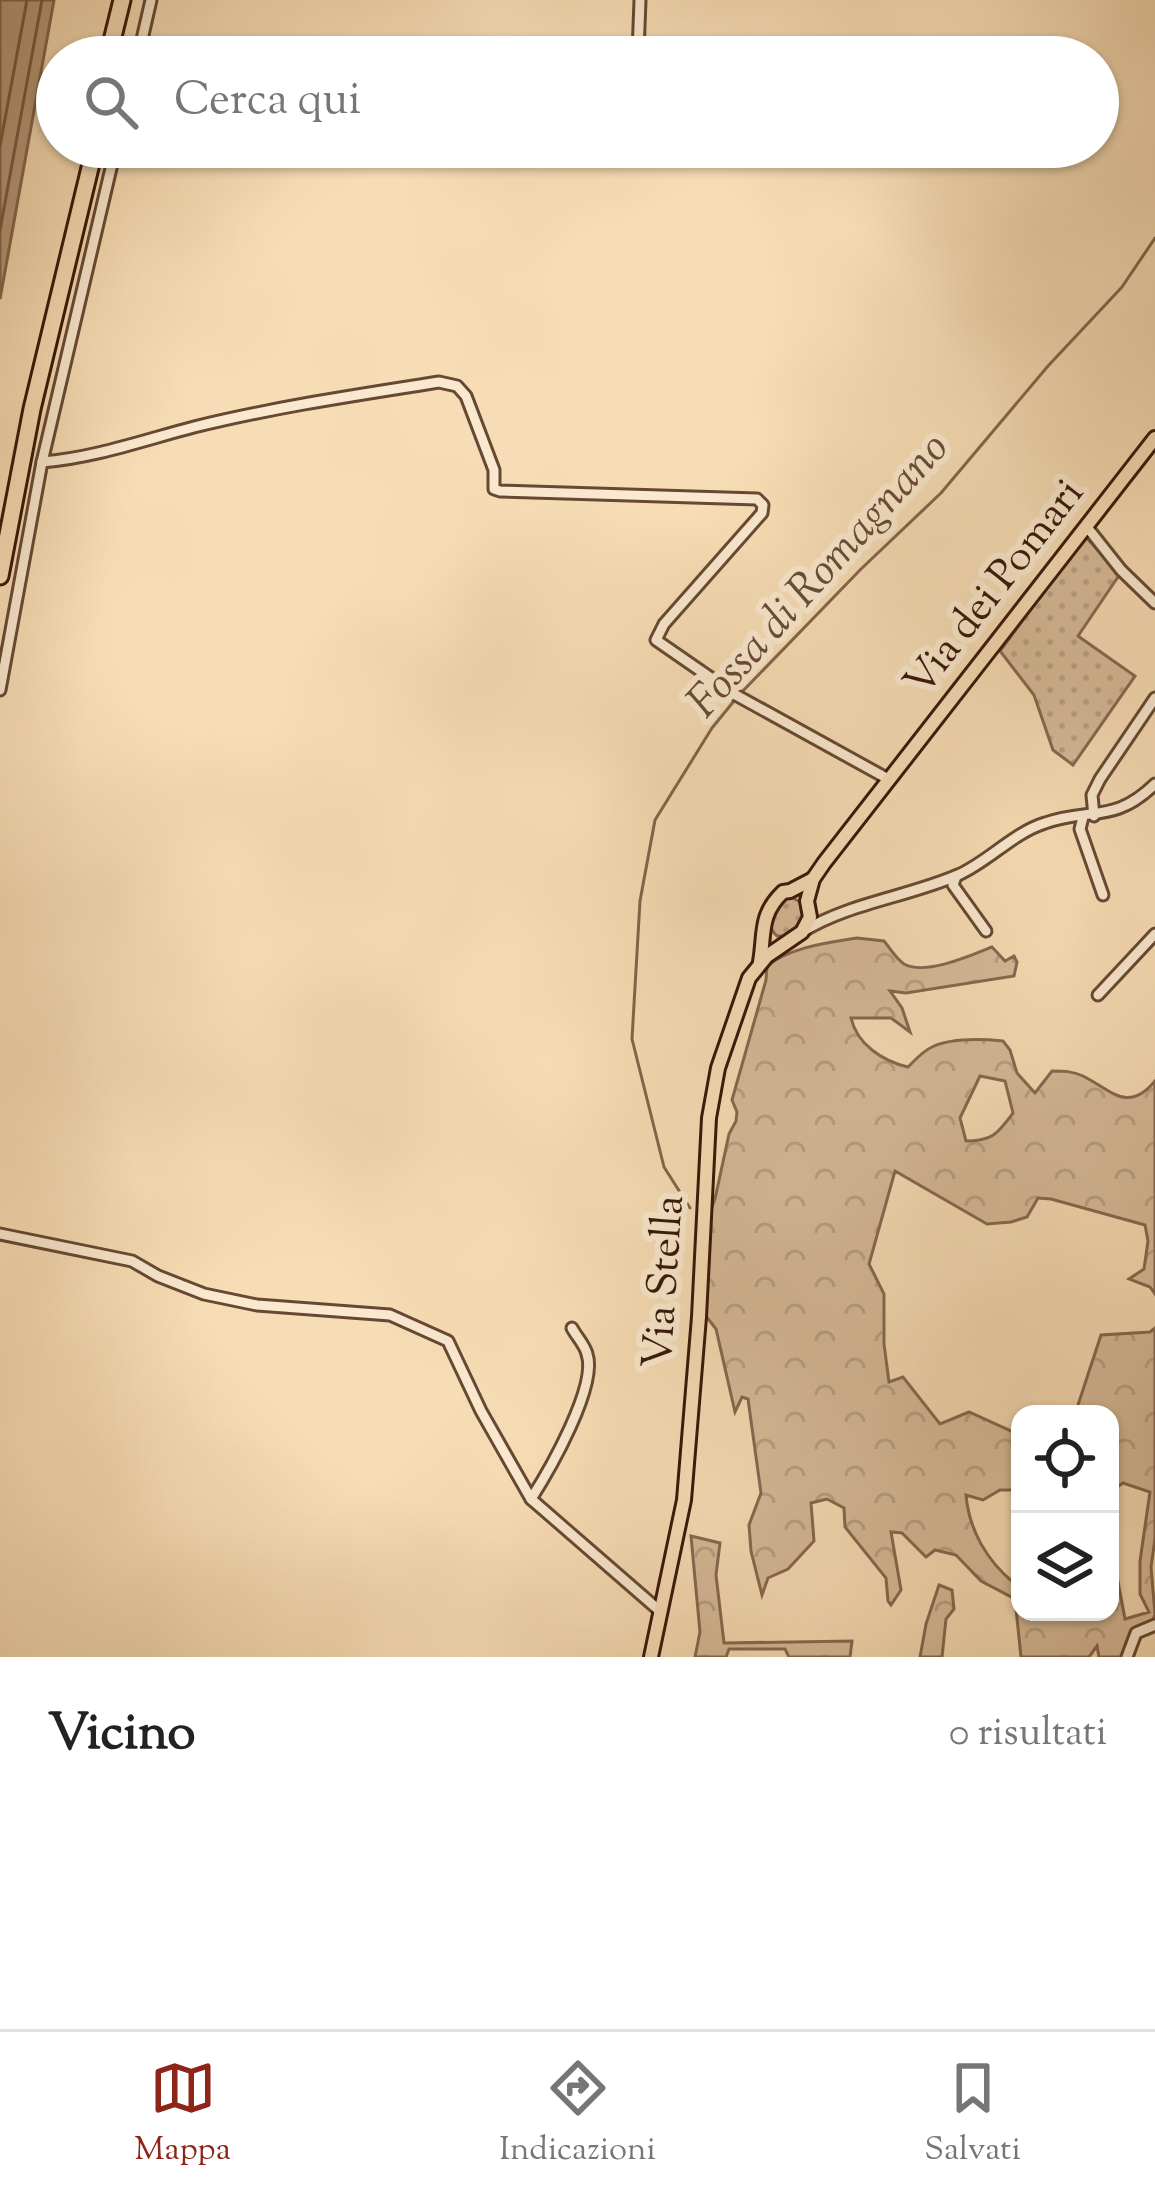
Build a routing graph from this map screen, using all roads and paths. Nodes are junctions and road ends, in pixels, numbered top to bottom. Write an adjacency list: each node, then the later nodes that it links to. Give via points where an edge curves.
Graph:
1 (126, 0): 4 (highway)
2 (152, 0): 5 (street)
3 (640, 0): 6 (street)
4 (117, 36)
5 (143, 36)
6 (639, 36)
7 (81, 168): 12 (highway)
8 (90, 168): 14 (highway)
9 (111, 168): 11 (street)
10 (1155, 438): 13 (main road, Via dei Pomari)
11 (42, 463): 16 (street); 18 (street, via 302,403 457,386 494,470 494,489 764,506 656,640 739,697)
12 (0, 526)
13 (1088, 527): 15 (street); 18 (main road, Via dei Pomari)
14 (0, 576)
15 (1155, 603)
16 (0, 690)
17 (1155, 698): 20 (street, via 1100,779)
18 (890, 780): 22 (main road, Via dei Pomari)
19 (1155, 784): 20 (street, via 1122,808)
20 (1089, 816): 21 (street, via 1044,823); 24 (street, via 1080,829)
21 (956, 876): 26 (street); 28 (street, via 952,885)
22 (813, 879): 23 (main road, Via dei Pomari); 25 (main road, Via dei Pomari)
23 (790, 891): 25 (main road); 27 (main road, Via dei Pomari, via 777,896)
24 (1103, 895)
25 (808, 905): 26 (street); 29 (main road, Via dei Pomari)
26 (830, 916): 29 (street)
27 (764, 930): 31 (main road); 32 (main road, Via Stella)
28 (986, 931)
29 (802, 932): 31 (main road)
30 (1155, 934): 33 (street)
31 (787, 943): 32 (main road, Via Stella)
32 (760, 962): 37 (main road, Via Stella, via 725,1042 710,1118 684,1500)
33 (1098, 994)
34 (0, 1234): 36 (street, via 132,1261 204,1294 257,1306 390,1315 448,1341)
35 (572, 1328): 36 (street, via 588,1371 571,1430)
36 (531, 1499): 37 (street)
37 (661, 1612): 39 (main road, Via Stella)
38 (1155, 1625): 40 (street, via 1136,1633)
39 (651, 1657)
40 (1127, 1657)

